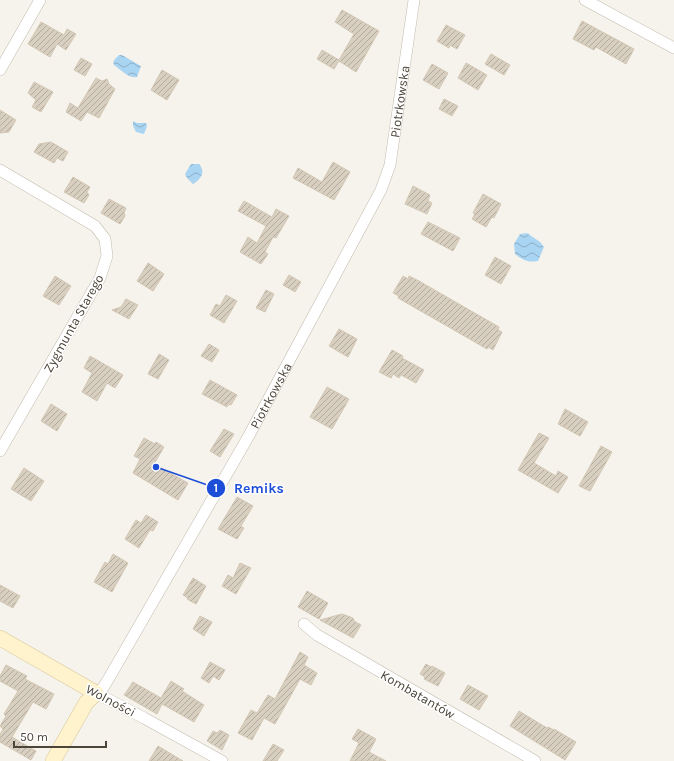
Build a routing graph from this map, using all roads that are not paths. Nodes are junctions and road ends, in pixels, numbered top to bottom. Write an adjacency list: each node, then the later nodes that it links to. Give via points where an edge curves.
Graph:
1 (40, 0): 5 (street)
2 (414, 0): 10 (street, Piotrkowska, via 390,165 381,190 227,474 109,678 103,688)
3 (585, 0): 4 (street)
4 (674, 48)
5 (0, 70)
6 (0, 170): 7 (street, Zygmunta Starego, via 95,226 105,239 107,256 100,278)
7 (0, 451)
8 (304, 624): 13 (street, Kombatantów, via 317,635)
9 (0, 638): 10 (street, Wolności)
10 (96, 693): 11 (street, Wolności); 12 (street, Piotrkowska, via 86,703)
11 (215, 759)
12 (53, 761)
13 (535, 761)

